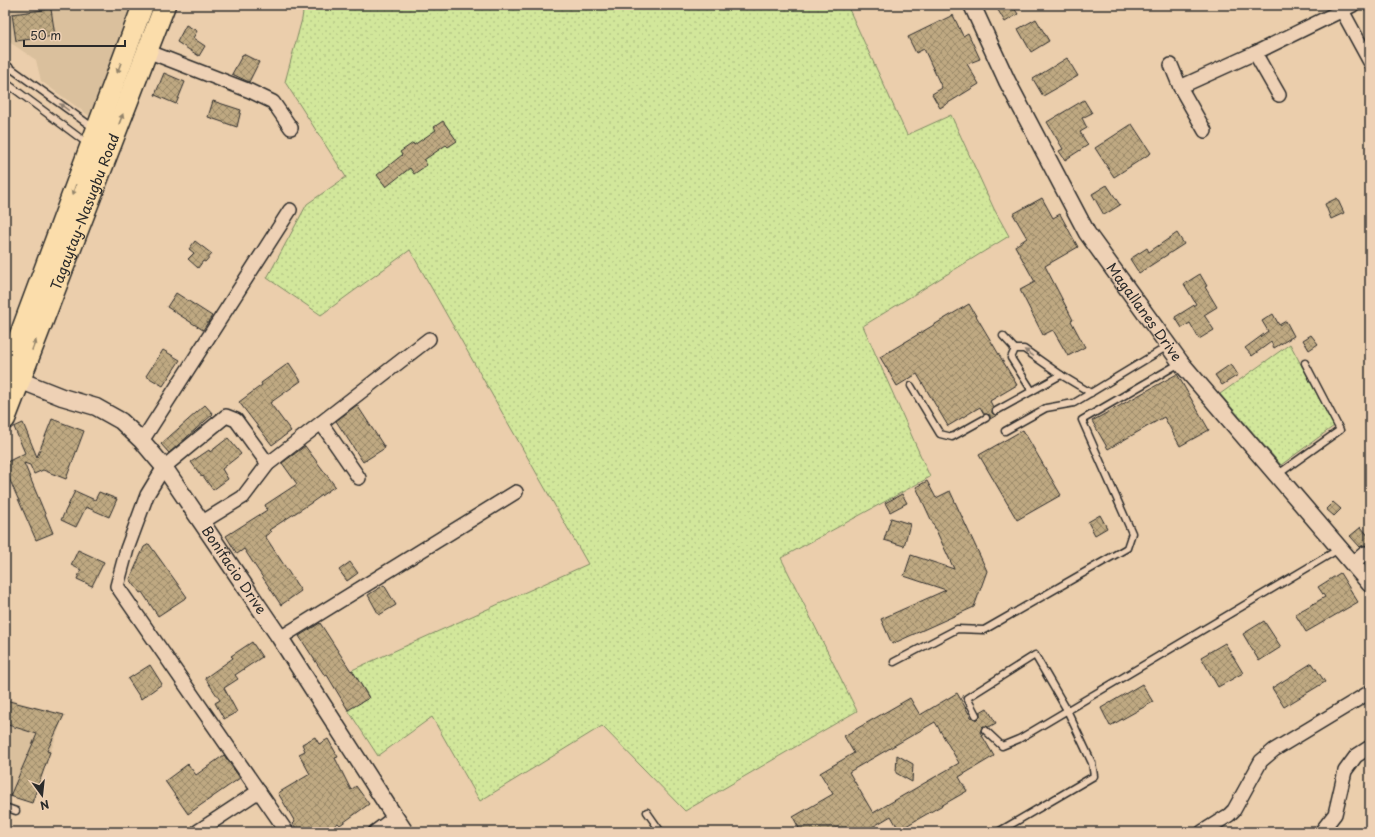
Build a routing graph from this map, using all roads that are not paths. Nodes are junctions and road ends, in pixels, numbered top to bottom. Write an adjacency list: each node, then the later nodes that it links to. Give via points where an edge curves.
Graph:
1 (142, 5): 15 (main road, Tagaytay-Nasugbu Road, one-way to 15)
2 (165, 5): 5 (main road, Tagaytay-Nasugbu Road)
3 (974, 6): 19 (street, Magallanes Drive, via 1007,81 1087,233)
4 (1344, 7): 6 (street); 7 (street)
5 (147, 51): 13 (street, via 273,102); 24 (main road, Tagaytay-Nasugbu Road, one-way to 5)
6 (1255, 53): 11 (street); 12 (street)
7 (1370, 62)
8 (5, 64): 15 (lane, one-way to 8)
9 (1171, 65): 11 (street)
10 (5, 82): 15 (lane)
11 (1180, 87): 14 (street)
12 (1279, 95)
13 (291, 128)
14 (1205, 131)
15 (93, 138): 24 (main road, Tagaytay-Nasugbu Road, one-way to 24)
16 (290, 210): 33 (street)
17 (1003, 336): 20 (lane)
18 (429, 339): 31 (street)
19 (1168, 346): 21 (street, Magallanes Drive); 27 (lane)
20 (1015, 349): 23 (lane, one-way to 20, via 1024,349); 26 (lane, via 1011,358)
21 (1181, 363): 36 (street, Magallanes Drive); 45 (lane, via 1082,420 1132,533 1127,548 984,630 957,629)
22 (1305, 363): 36 (lane, via 1340,430)
23 (1061, 375): 26 (lane); 27 (lane)
24 (10, 377): 30 (main road, Tagaytay-Nasugbu Road); 33 (street, Bonifacio Drive, via 96,407 121,421)
25 (911, 386): 29 (lane, via 940,434 952,437)
26 (1032, 391): 28 (lane)
27 (1091, 393): 32 (lane, via 1074,403 1046,408)
28 (996, 411)
29 (986, 418)
30 (5, 419)
31 (321, 423): 34 (street); 37 (street)
32 (1005, 431)
33 (142, 440): 35 (street, Bonifacio Drive)
34 (268, 464): 35 (street, via 236,420 226,416); 39 (street, via 243,497)
35 (164, 467): 39 (street, Bonifacio Drive); 51 (street, via 147,495 126,549 117,586)
36 (1277, 475): 40 (street, Magallanes Drive)
37 (359, 478)
38 (516, 492): 44 (street)
39 (200, 523): 44 (street, Bonifacio Drive)
40 (1339, 549): 42 (street, Magallanes Drive); 47 (lane)
41 (1365, 553): 42 (street)
42 (1352, 564): 43 (street, Magallanes Drive)
43 (1370, 584)
44 (280, 638): 55 (street, Bonifacio Drive)
45 (894, 662)
46 (1370, 692): 62 (street, via 1274,750 1261,761 1234,810)
47 (1067, 710): 48 (lane, via 1035,655 967,698); 49 (lane, via 1019,739 1002,746); 61 (lane, via 1092,763 1094,776)
48 (976, 714)
49 (985, 730)
50 (1370, 747): 63 (street, via 1356,756 1345,771 1335,814)
51 (258, 791): 56 (street); 57 (street)
52 (5, 807): 53 (lane)
53 (16, 812)
54 (647, 812): 60 (lane)
55 (395, 817): 58 (street); 59 (street, Bonifacio Drive)
56 (197, 832)
57 (287, 832)
58 (374, 832)
59 (406, 832)
60 (660, 832)
61 (998, 832)
62 (1202, 832)
63 (1321, 832)

